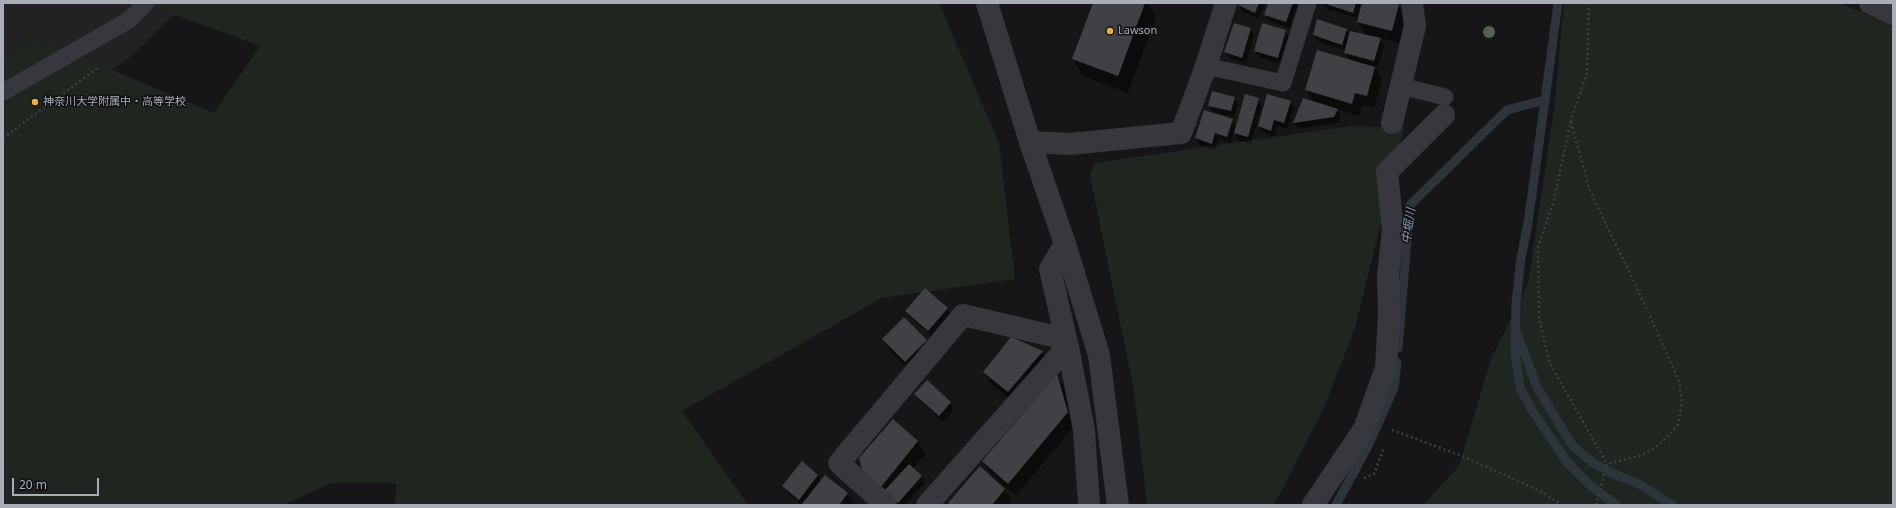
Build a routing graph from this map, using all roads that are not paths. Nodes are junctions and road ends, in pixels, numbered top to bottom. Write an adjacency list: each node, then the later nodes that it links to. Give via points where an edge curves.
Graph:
1 (146, 3): 10 (lane, via 129,20)
2 (987, 3): 13 (street)
3 (1226, 3): 8 (street)
4 (1308, 3): 8 (lane, via 1283,83)
5 (1412, 3): 9 (street, via 1415,26)
6 (1870, 3): 7 (street)
7 (1893, 14)
8 (1206, 66): 13 (street, via 1181,133 1070,144)
9 (1401, 86): 11 (lane); 12 (street)
10 (3, 92)
11 (1444, 106): 20 (street, via 1388,172 1393,230 1388,275 1386,368 1364,429)
12 (1392, 123)
13 (1030, 142): 14 (street)
14 (1065, 244): 15 (street, via 1050,270); 19 (street, via 1099,355)
15 (1067, 343): 16 (street, via 963,315 839,463); 17 (street); 18 (street, via 1084,430)
16 (886, 505)
17 (927, 505)
18 (1088, 505)
19 (1118, 505)
20 (1313, 505)

